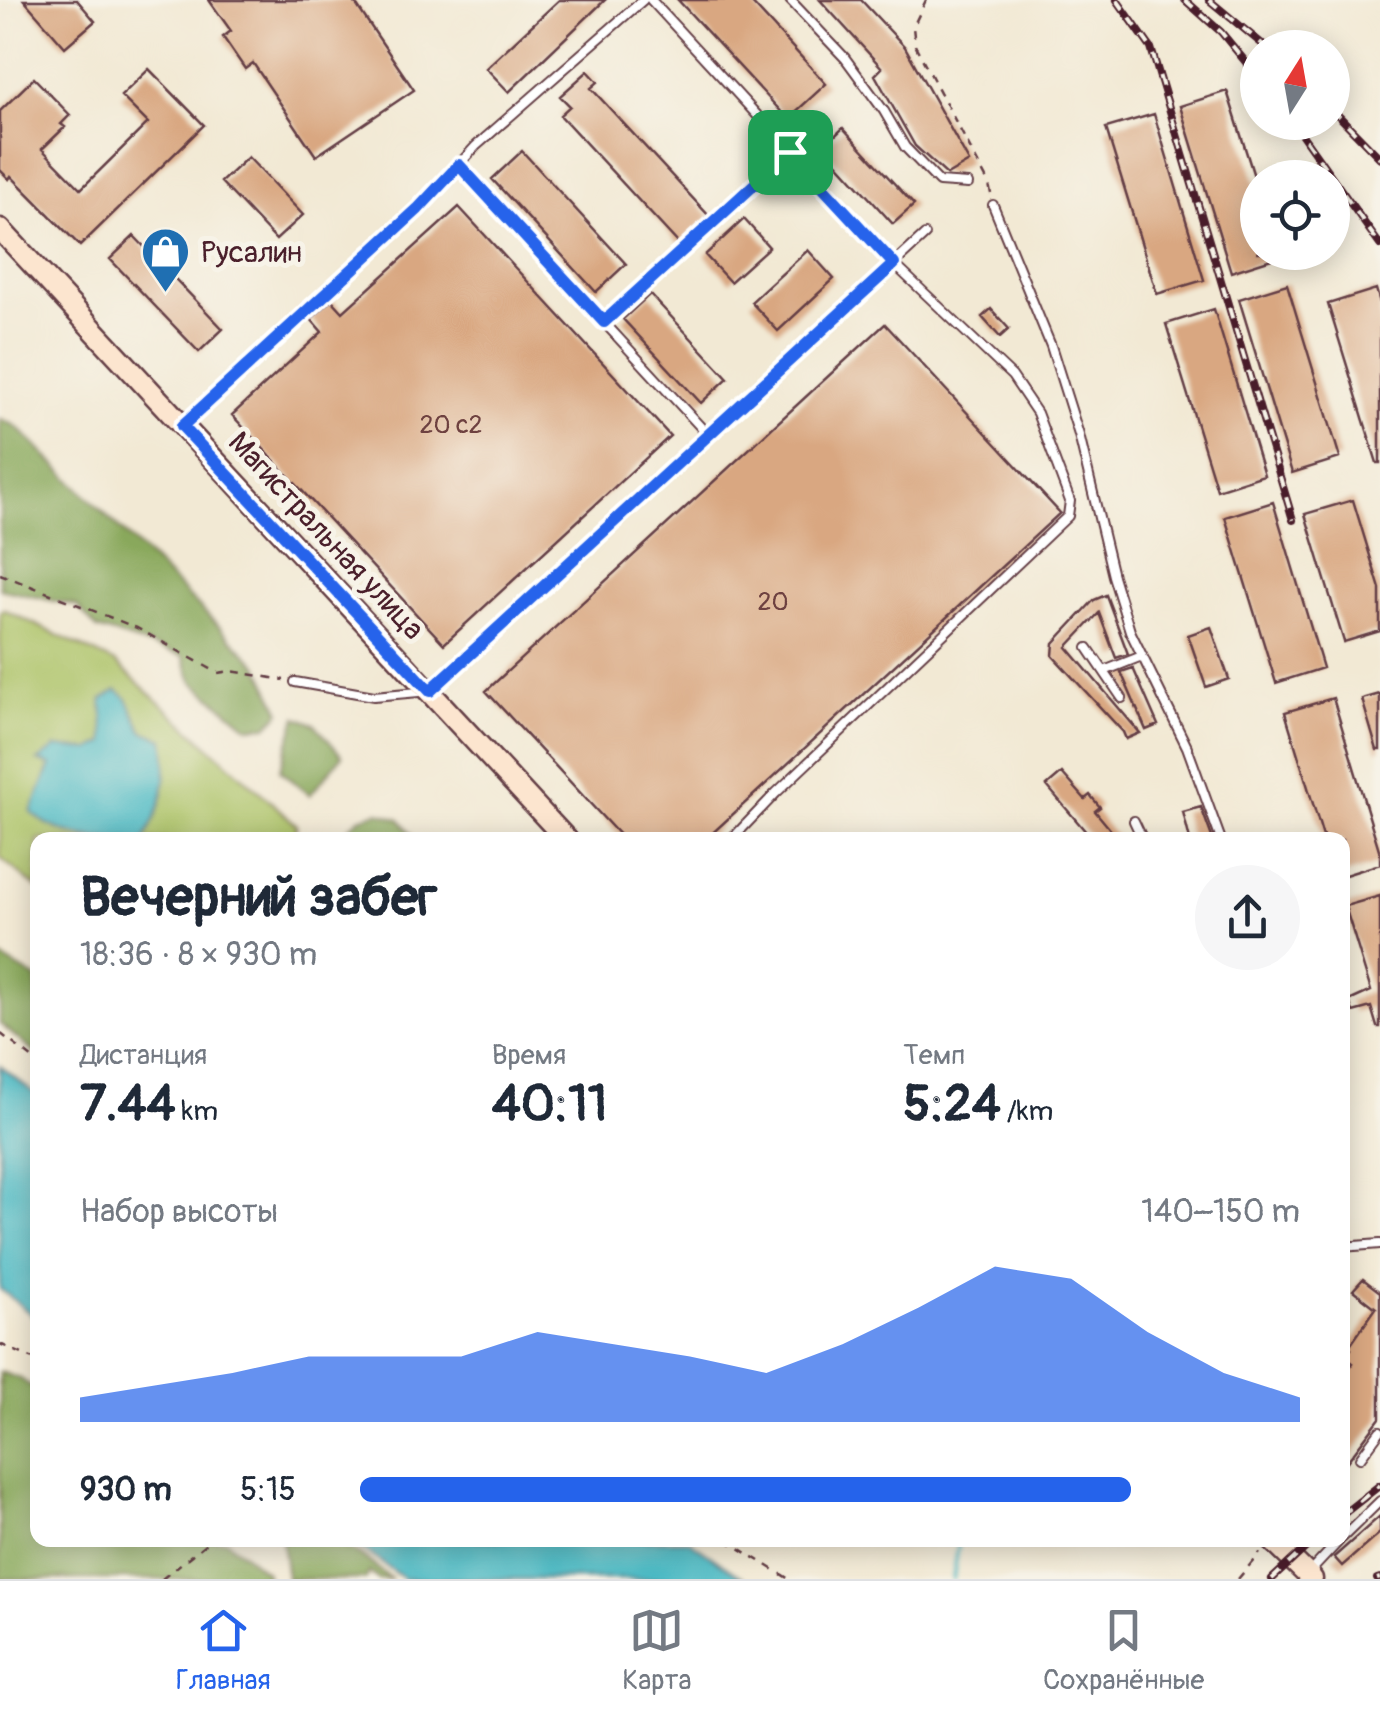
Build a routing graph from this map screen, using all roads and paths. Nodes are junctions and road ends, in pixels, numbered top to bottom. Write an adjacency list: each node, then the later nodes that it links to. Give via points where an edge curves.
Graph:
1 (647, 0): 5 (lane); 6 (lane)
2 (790, 0): 7 (lane, via 845,58 938,182)
3 (926, 0): 8 (path, via 914,28 916,45 989,184)
4 (818, 126): 5 (lane)
5 (790, 152): 11 (lane); 12 (lane)
6 (459, 165): 12 (lane); 13 (lane)
7 (968, 184)
8 (993, 205): 17 (lane, via 1051,346 1113,576)
9 (0, 228): 13 (main road, Магистральная улица)
10 (925, 236): 11 (lane)
11 (894, 264): 14 (lane); 24 (lane, via 1026,394 1071,509)
12 (604, 322): 14 (lane)
13 (182, 426): 20 (main road, Магистральная улица)
14 (708, 435): 20 (lane)
15 (0, 574): 19 (path, via 138,628 218,673)
16 (1088, 648): 18 (lane)
17 (1142, 656): 18 (lane); 26 (lane)
18 (1104, 671): 21 (lane)
19 (296, 682): 20 (lane, via 374,696)
20 (430, 691): 23 (main road, Магистральная улица)
21 (1122, 698)
22 (1134, 821): 25 (lane)
23 (560, 832)
24 (739, 832)
25 (1139, 832)
26 (1219, 832)
27 (0, 1034): 28 (path)
28 (30, 1056)
29 (1380, 1244): 30 (lane)
30 (1350, 1246)
31 (0, 1344): 32 (path)
32 (30, 1357)
33 (1380, 1431): 34 (lane)
34 (1360, 1458)
35 (1380, 1501): 36 (lane)
36 (1350, 1531)
37 (201, 1547): 42 (path)
38 (737, 1547): 43 (path)
39 (1266, 1547): 41 (main road); 44 (path)
40 (1335, 1547): 41 (lane)
41 (1310, 1577)
42 (162, 1579)
43 (789, 1579)
44 (1238, 1579)

